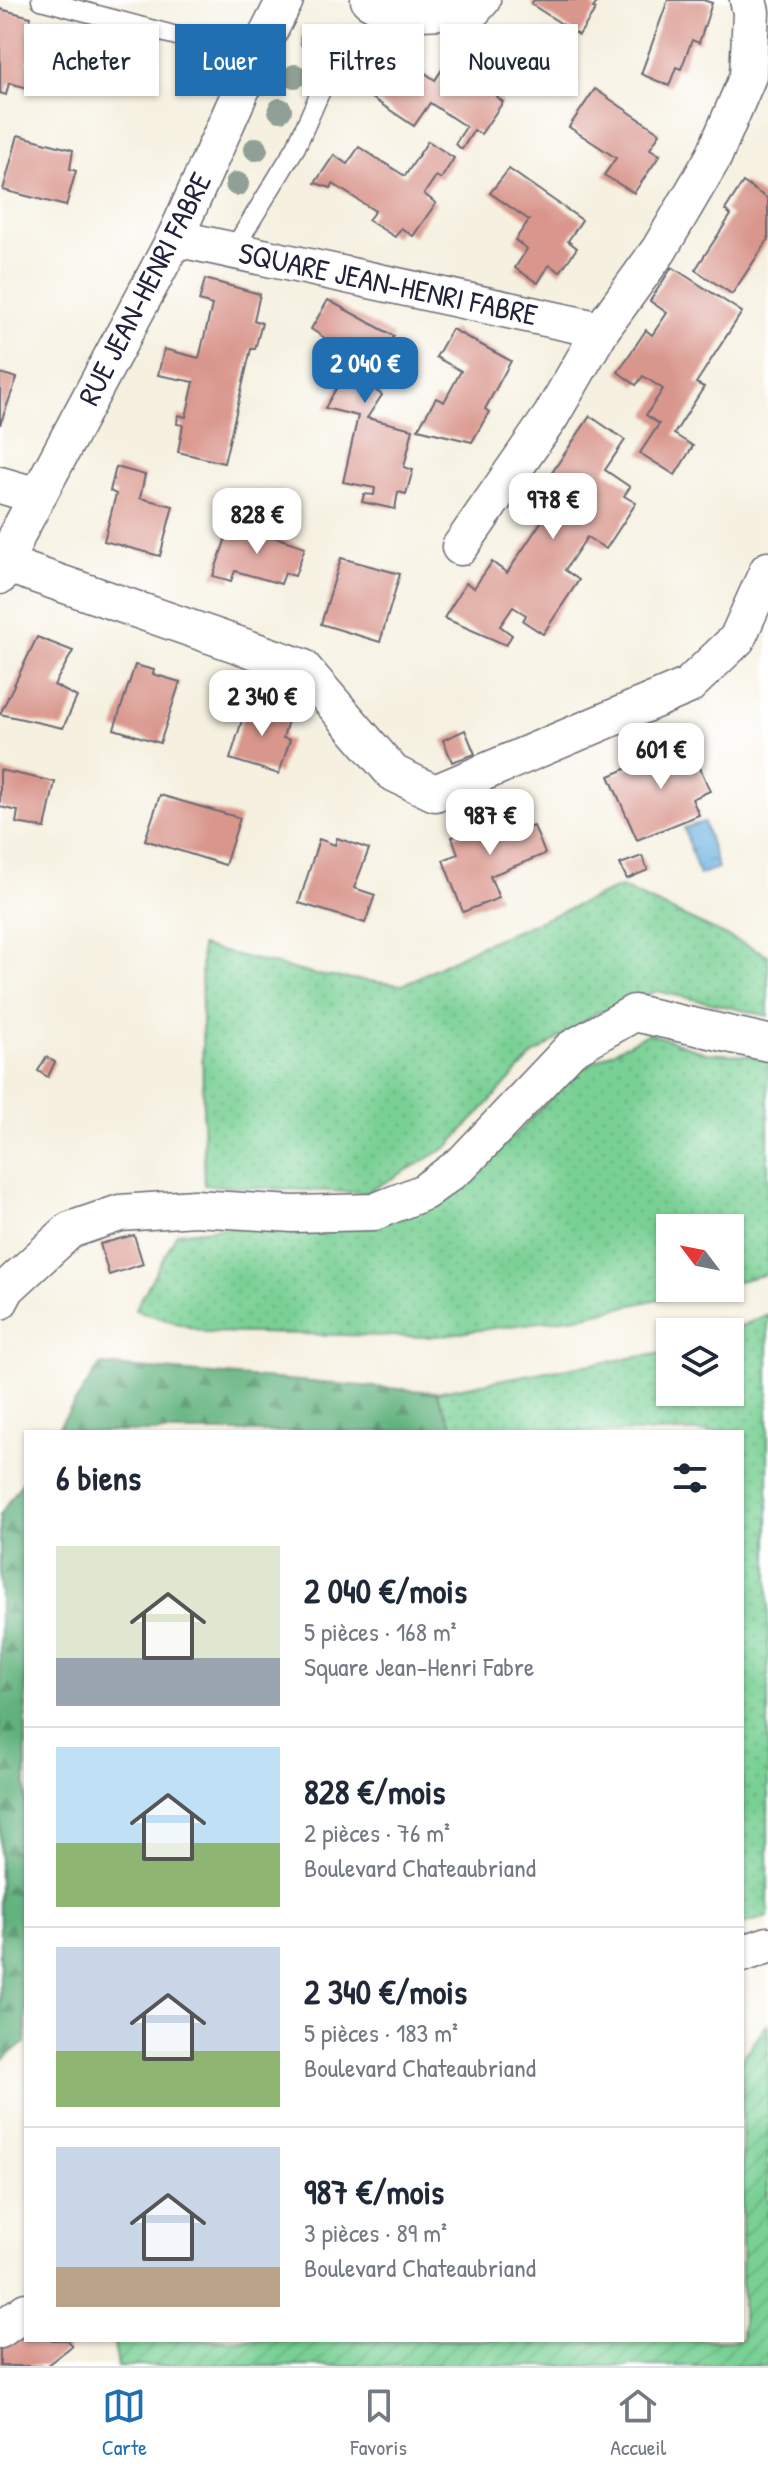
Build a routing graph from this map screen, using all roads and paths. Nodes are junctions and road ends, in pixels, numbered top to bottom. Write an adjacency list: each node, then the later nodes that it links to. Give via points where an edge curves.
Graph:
1 (41, 0): 7 (lane)
2 (283, 0): 6 (street, RUE JEAN-HENRI FABRE)
3 (369, 0): 4 (street, via 393,13 473,10)
4 (482, 0)
5 (748, 0): 12 (street, via 748,76 713,158 659,250)
6 (272, 24)
7 (175, 36)
8 (239, 96): 10 (street, RUE JEAN-HENRI FABRE)
9 (319, 96): 11 (lane, via 296,147)
10 (175, 238): 11 (street, SQUARE JEAN-HENRI FABRE); 14 (street, RUE JEAN-HENRI FABRE)
11 (233, 250): 12 (street, SQUARE JEAN-HENRI FABRE)
12 (601, 330): 15 (street, via 551,416)
13 (0, 485): 14 (street)
14 (38, 496): 16 (street, RUE JEAN-HENRI FABRE)
15 (460, 547)
16 (2, 570): 17 (street, via 302,667 393,773 435,793 688,686 737,639)
17 (768, 570)
18 (768, 1043): 19 (street, via 634,1013 571,1049 462,1164 424,1192 374,1212 195,1208 120,1213 70,1230 7,1288)
19 (0, 1301)
20 (768, 1945): 21 (street)
21 (744, 1953)
22 (24, 2312): 23 (street)
23 (0, 2330)

